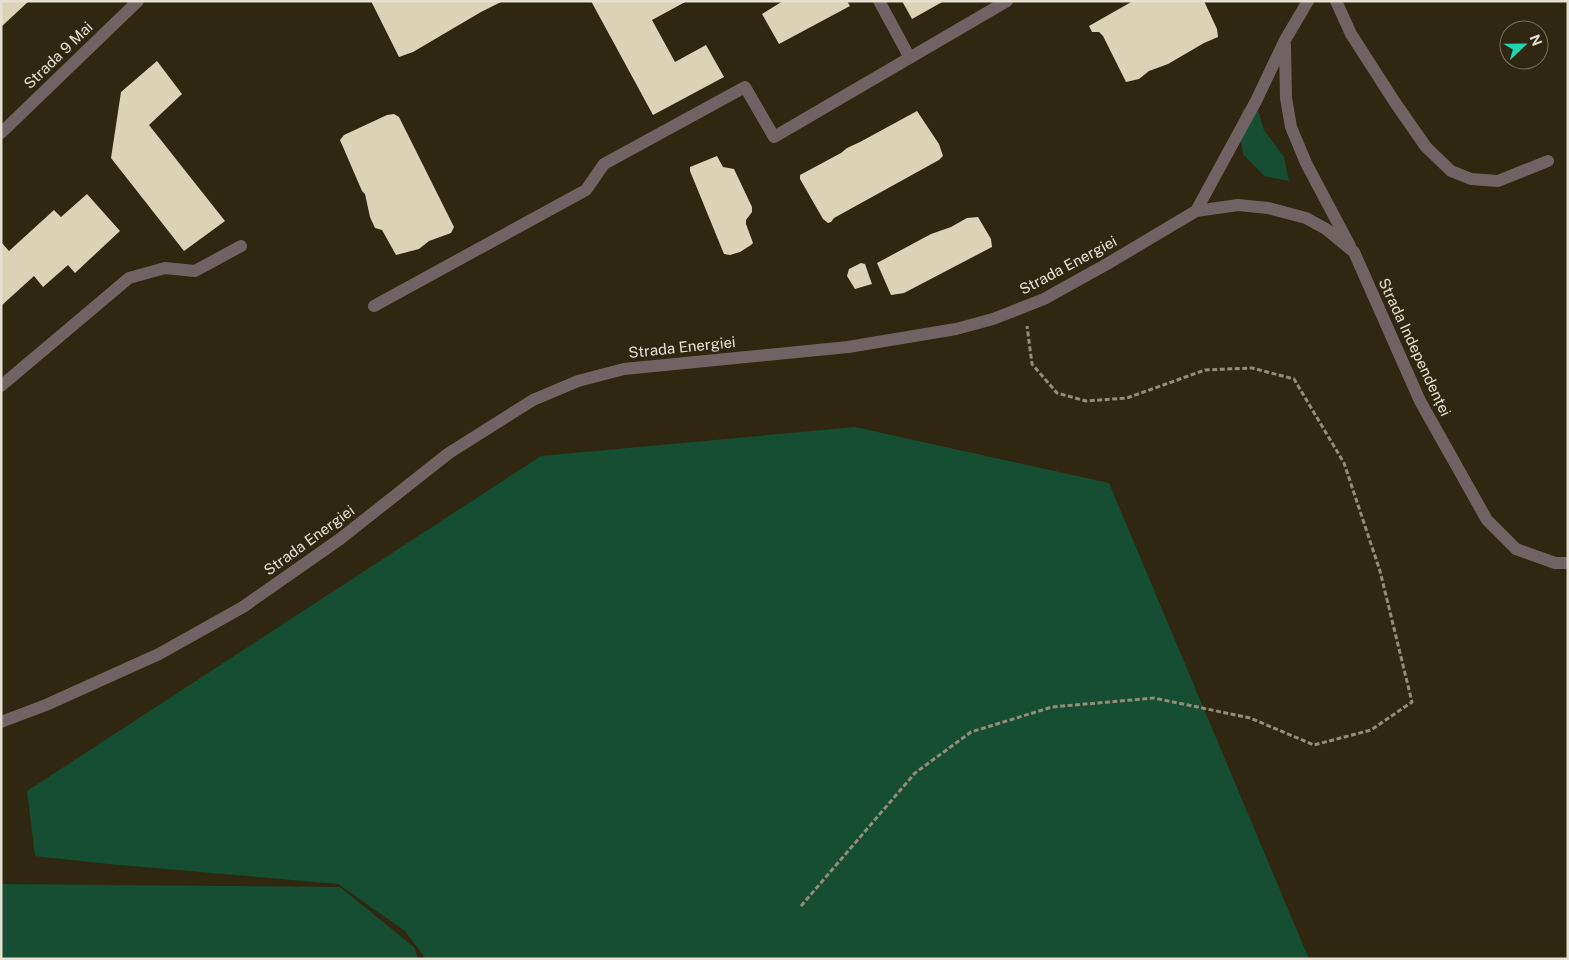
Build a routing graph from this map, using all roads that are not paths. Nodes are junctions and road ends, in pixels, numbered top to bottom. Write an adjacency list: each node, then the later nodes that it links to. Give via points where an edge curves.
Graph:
1 (138, 1): 8 (street, Strada 9 Mai)
2 (879, 1): 7 (street)
3 (1007, 1): 7 (street)
4 (1308, 1): 6 (street)
5 (1336, 1): 9 (street, via 1351,34 1394,101 1426,147 1451,171 1471,179 1498,181)
6 (1285, 40): 10 (street, via 1256,102); 12 (street, via 1290,127)
7 (910, 58): 13 (street, via 774,137 745,87 604,164 586,190)
8 (1, 133)
9 (1548, 161)
10 (1196, 211): 12 (street, Strada Independenței, via 1238,205 1297,215 1326,229); 16 (street, Strada Energiei, via 1044,299 994,319 956,329 848,347 624,369 569,385 533,400 449,453 340,539 243,607 159,654)
11 (241, 246): 14 (street, via 195,271 165,268 129,278)
12 (1354, 252): 15 (street, Strada Independenței, via 1420,401 1487,520 1516,549 1555,563)
13 (374, 306)
14 (1, 386)
15 (1568, 563)
16 (1, 722)

